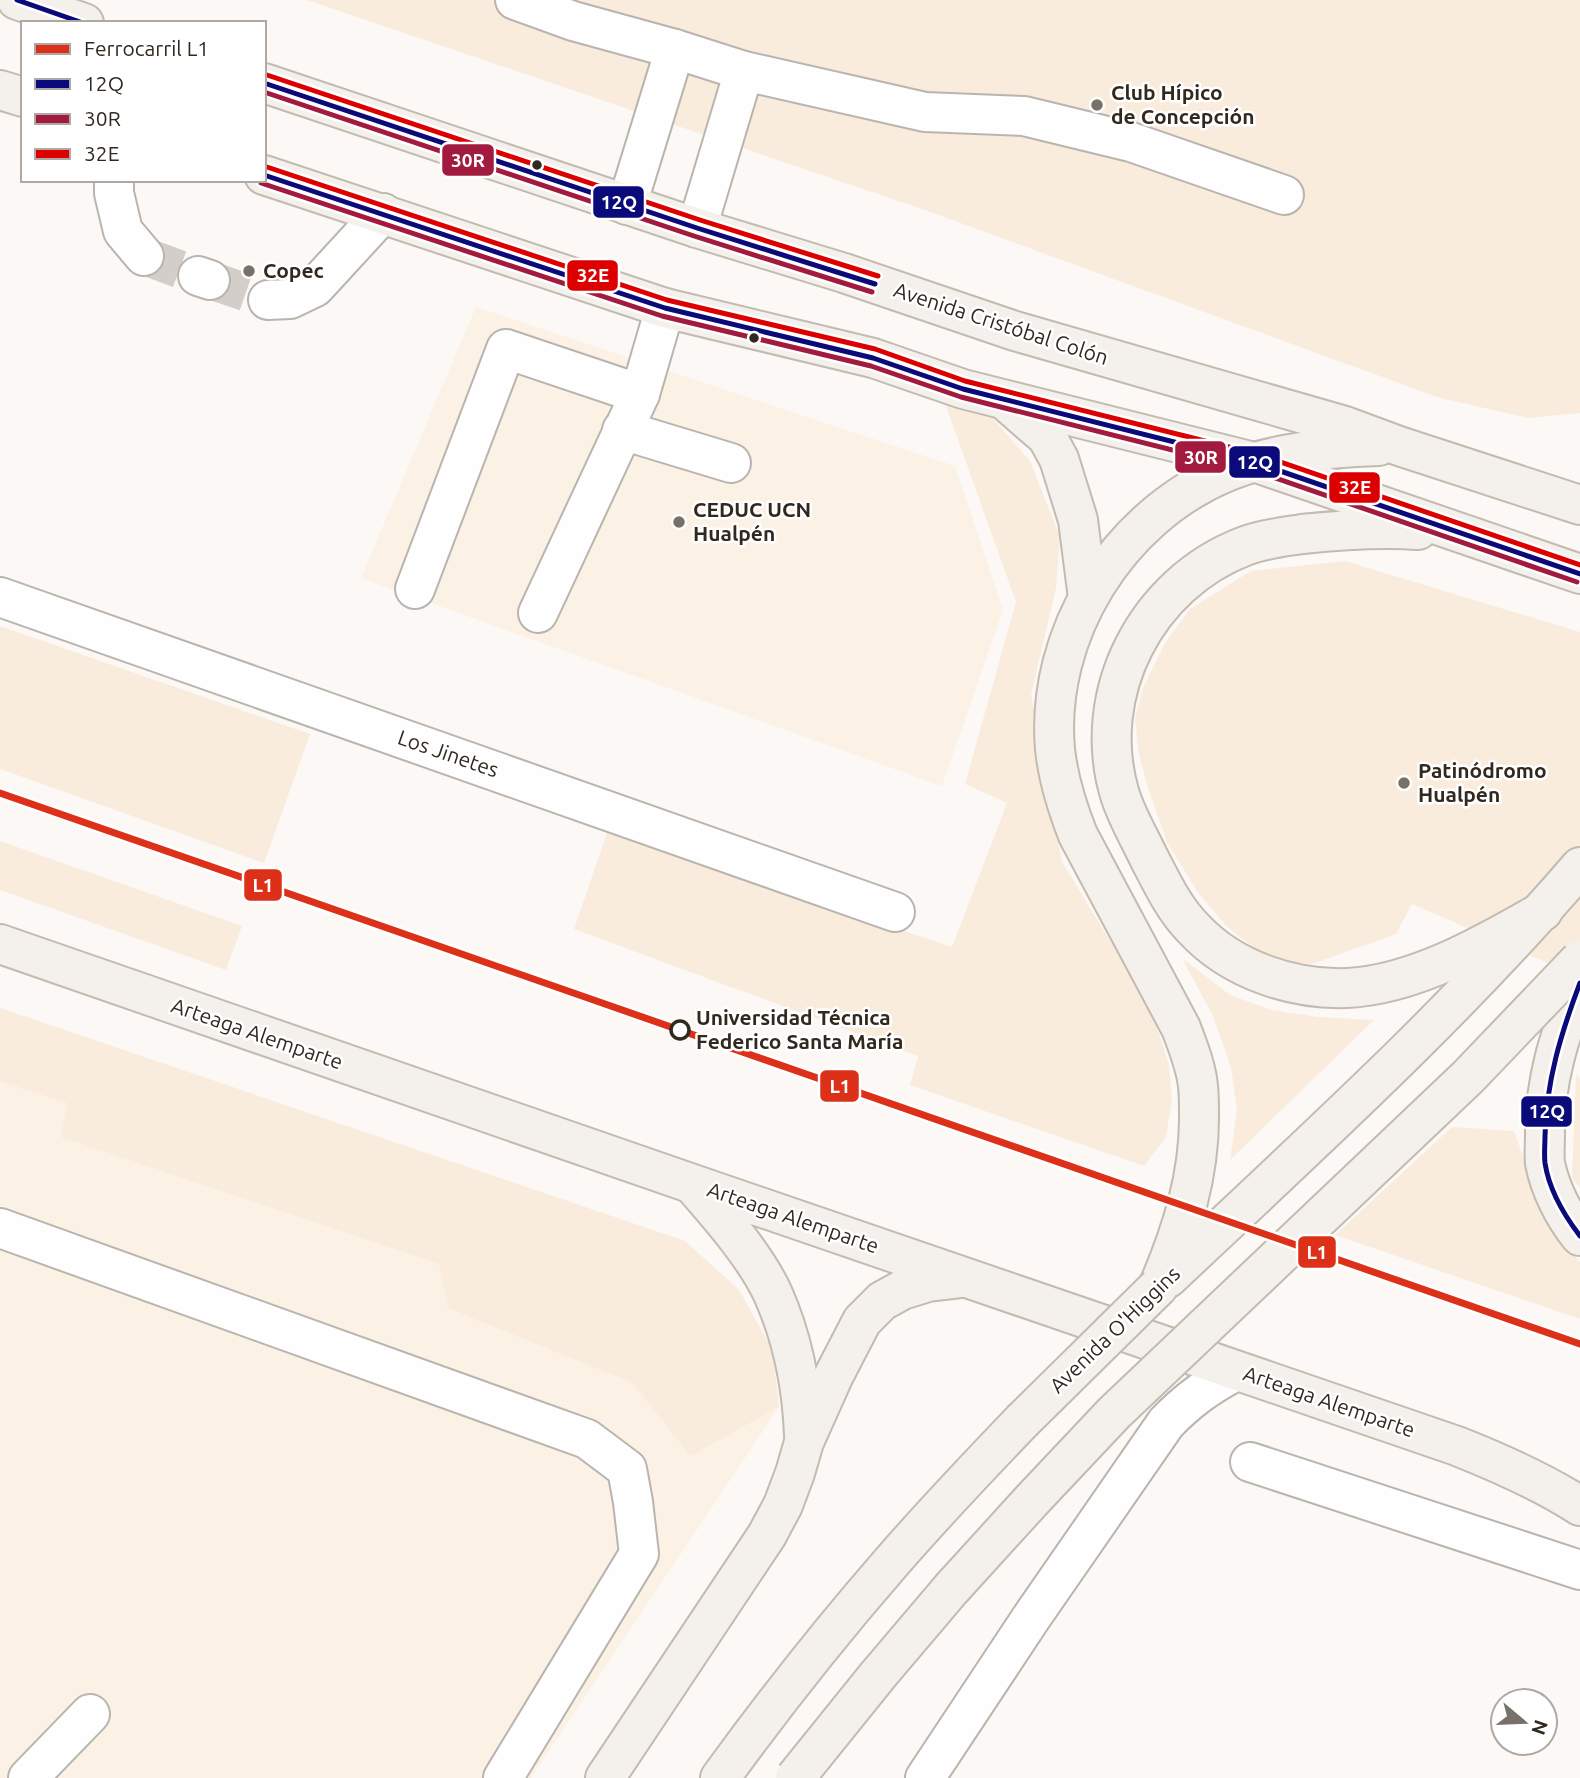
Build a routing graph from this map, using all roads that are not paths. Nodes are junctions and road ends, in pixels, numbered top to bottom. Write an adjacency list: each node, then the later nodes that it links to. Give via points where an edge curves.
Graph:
1 (17, 0): 3 (main road)
2 (515, 0): 4 (street)
3 (78, 21)
4 (675, 49): 5 (street); 12 (street)
5 (744, 71): 11 (street, via 925,112 1024,116 1131,142); 14 (street)
6 (266, 84): 12 (main road, Avenida Cristóbal Colón)
7 (0, 90): 8 (main road)
8 (21, 96)
9 (266, 176): 13 (main road)
10 (114, 182): 15 (street, via 123,230)
11 (1284, 195)
12 (627, 205): 14 (main road, Avenida Cristóbal Colón)
13 (383, 213): 16 (street, via 315,286 290,299); 17 (main road)
14 (697, 228): 21 (main road, Avenida Cristóbal Colón, via 1015,331 1345,426)
15 (144, 256)
16 (268, 300)
17 (665, 308): 18 (street); 19 (main road, via 873,358)
18 (640, 394): 20 (street); 29 (street, via 506,349)
19 (1004, 400): 22 (main road); 31 (main road, via 1047,438 1059,459 1078,520)
20 (622, 430): 23 (street); 32 (street)
21 (1399, 446): 22 (main road, via 1312,450); 25 (main road, Avenida Cristóbal Colón)
22 (1254, 462): 27 (main road); 31 (main road, via 1193,488 1162,510 1108,565)
23 (730, 463)
24 (1580, 477): 25 (main road)
25 (1510, 483): 26 (main road, Avenida Cristóbal Colón)
26 (1580, 505)
27 (1459, 533): 28 (main road); 34 (main road, via 1399,528 1279,537 1247,545 1191,575 1151,616 1126,662 1113,714 1114,768 1136,832 1178,910 1222,953 1274,978 1348,988 1412,975 1493,940)
28 (1580, 574)
29 (415, 589)
30 (0, 597): 35 (street, Los Jinetes)
31 (1088, 598): 43 (main road, via 1058,685 1055,748 1059,779 1078,835 1181,1028 1198,1086 1199,1125 1190,1196)
32 (538, 613)
33 (1580, 867): 34 (main road, Avenida O'Higgins)
34 (1543, 911): 43 (main road, Avenida O'Higgins, via 1424,1035)
35 (895, 912)
36 (0, 944): 39 (main road, Arteaga Alemparte)
37 (1580, 960): 54 (main road, bridge, via 1458,1086 1114,1413 951,1589)
38 (1580, 984): 41 (main road, via 1554,1055 1545,1127 1545,1163 1555,1195)
39 (693, 1184): 42 (main road, Arteaga Alemparte); 45 (main road, via 726,1223 772,1292 800,1379)
40 (0, 1228): 51 (street, via 587,1438 627,1469 639,1554)
41 (1580, 1236)
42 (967, 1278): 44 (main road, Arteaga Alemparte); 45 (main road, via 902,1290 882,1301 862,1321)
43 (1158, 1287): 53 (main road, Avenida O'Higgins, bridge, via 1022,1421 889,1564)
44 (1236, 1371): 47 (main road, Arteaga Alemparte, via 1457,1446 1507,1466); 55 (street, via 1189,1400 1159,1431)
45 (804, 1442): 52 (main road, via 783,1505 767,1535)
46 (1250, 1462): 48 (street)
47 (1580, 1506)
48 (1580, 1570)
49 (90, 1714): 50 (street)
50 (28, 1778)
51 (503, 1778)
52 (605, 1778)
53 (720, 1778)
54 (795, 1778)
55 (925, 1778)

